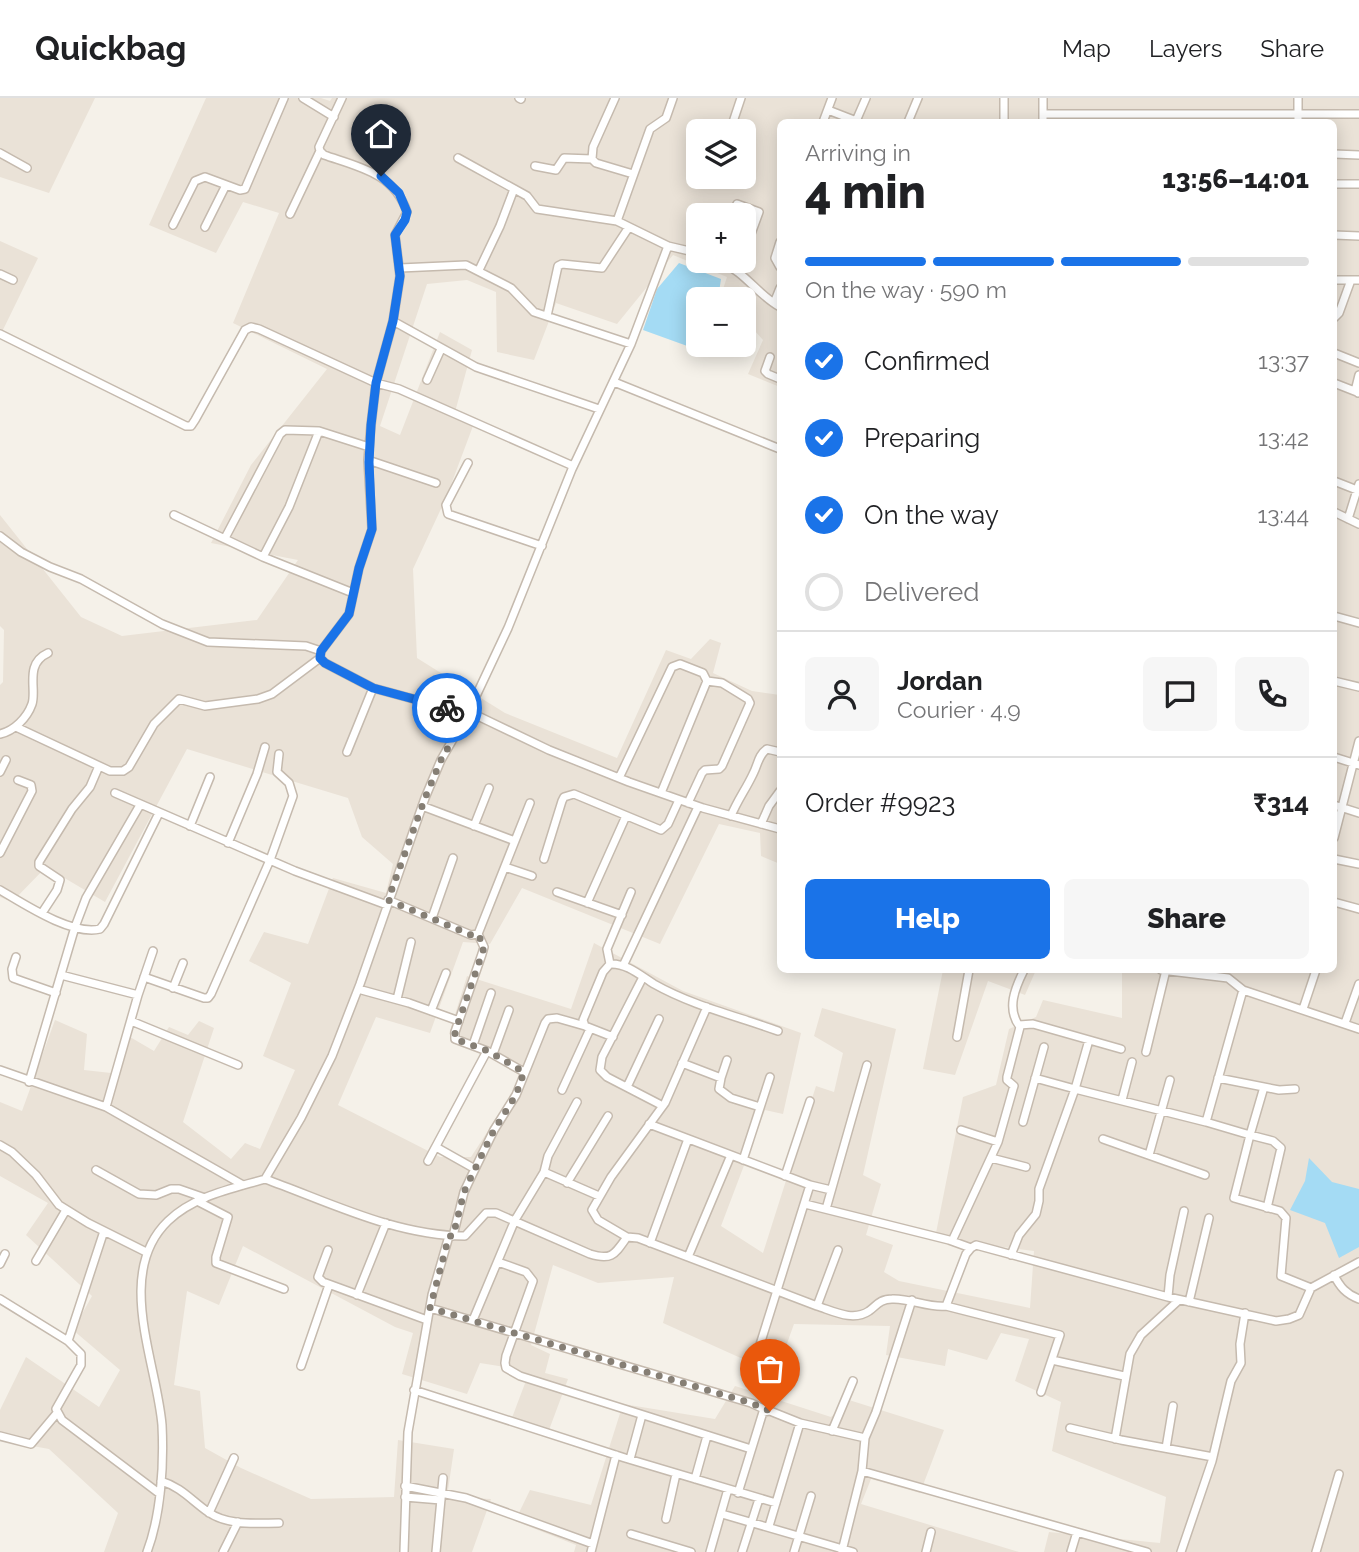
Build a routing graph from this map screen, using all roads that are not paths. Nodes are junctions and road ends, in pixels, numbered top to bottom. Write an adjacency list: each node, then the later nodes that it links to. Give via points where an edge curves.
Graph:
1 (284, 98): 37 (street, via 248,185 240,190)
2 (303, 98): 17 (street)
3 (342, 98): 17 (street)
4 (615, 98): 31 (street)
5 (673, 98): 34 (street, via 666,117 650,129)
6 (741, 98): 18 (street)
7 (832, 98): 13 (street)
8 (866, 98): 21 (street)
9 (918, 98): 22 (street)
10 (1004, 98): 23 (street)
11 (1043, 98): 15 (street)
12 (1298, 98): 14 (street)
13 (828, 110): 19 (street); 20 (street)
14 (1298, 113): 15 (street); 16 (street); 25 (street)
15 (1043, 114): 24 (street)
16 (1359, 114)
17 (334, 117): 26 (street)
18 (734, 119)
19 (824, 119)
20 (850, 119)
21 (859, 119)
22 (909, 119)
23 (1004, 119)
24 (1043, 119)
25 (1298, 119)
26 (320, 151): 39 (street); 48 (street, via 381,176 399,193 407,212 395,235)
27 (0, 153): 33 (street)
28 (1337, 155): 29 (street)
29 (1359, 155)
30 (458, 158): 38 (street)
31 (592, 159): 32 (street, via 564,158 556,170); 34 (street)
32 (535, 166)
33 (27, 168)
34 (633, 174): 40 (street)
35 (1337, 184): 36 (street)
36 (1359, 184)
37 (226, 185): 41 (street, via 199,178); 42 (street)
38 (514, 189): 40 (street, via 537,209); 49 (street)
39 (289, 214)
40 (617, 221): 43 (street)
41 (173, 225)
42 (205, 227)
43 (629, 227): 46 (street); 57 (street, via 602,268 558,266)
44 (1337, 235): 45 (street)
45 (1359, 236)
46 (668, 246): 47 (street); 60 (street)
47 (686, 250)
48 (400, 268): 49 (street, via 459,264); 58 (street)
49 (479, 270): 57 (street, via 511,288 529,309)
50 (746, 273): 55 (street)
51 (0, 274): 52 (street)
52 (13, 280)
53 (1337, 280): 54 (street)
54 (1355, 280): 56 (street)
55 (777, 305)
56 (1337, 315)
57 (547, 316): 60 (street)
58 (393, 321): 61 (street); 69 (street)
59 (0, 334): 69 (street, via 186,426 195,420 242,335 251,327)
60 (631, 344): 68 (street)
61 (441, 349): 67 (street); 72 (street, via 476,367)
62 (1337, 355): 64 (street)
63 (770, 357): 66 (street, via 765,371)
64 (1359, 363)
65 (1359, 375): 71 (street)
66 (777, 378)
67 (427, 380)
68 (614, 382): 72 (street); 75 (street)
69 (376, 383): 74 (street); 78 (street)
70 (1337, 384): 71 (street)
71 (1358, 392)
72 (599, 409): 78 (street)
73 (319, 431): 74 (street); 87 (street, via 291,429 280,434); 89 (street, via 289,507)
74 (369, 447): 76 (street)
75 (777, 448)
76 (369, 460): 79 (street); 90 (street, via 372,529)
77 (468, 463): 88 (street, via 446,505 448,514)
78 (573, 466): 88 (street)
79 (436, 482)
80 (1337, 482): 81 (street)
81 (1358, 487): 84 (street)
82 (1337, 513): 84 (street)
83 (174, 515): 87 (street)
84 (1349, 519): 85 (street)
85 (1359, 523)
86 (0, 536): 94 (street, via 50,567 208,642 306,646)
87 (225, 538): 89 (street)
88 (542, 546): 99 (street)
89 (263, 556): 90 (street)
90 (353, 593): 94 (street, via 349,614)
91 (1337, 617): 92 (street)
92 (1359, 623)
93 (48, 653): 100 (street, via 41,656 31,677 32,703)
94 (321, 655): 98 (street, via 325,663); 110 (street, via 272,694 258,699 205,706 179,699 154,724 130,767 116,772)
95 (707, 681): 113 (street, via 703,673 680,664 672,667); 117 (street); 121 (street, via 722,683 750,703 722,766 702,773)
96 (1337, 682): 97 (street)
97 (1359, 687)
98 (373, 688): 99 (street); 104 (street)
99 (468, 713): 113 (street); 123 (street)
100 (16, 727): 101 (street); 110 (street)
101 (0, 734)
102 (1359, 741): 109 (street)
103 (265, 747): 135 (street)
104 (346, 752)
105 (777, 752): 129 (street, via 762,752)
106 (279, 754): 139 (street, via 277,772 289,783 293,796)
107 (1337, 758): 109 (street)
108 (6, 760): 111 (street)
109 (1356, 764): 124 (street)
110 (99, 766): 151 (street, via 90,788 39,862 60,880)
111 (0, 772)
112 (210, 777): 131 (street)
113 (619, 778): 117 (street)
114 (18, 780): 136 (street, via 32,791)
115 (489, 788): 132 (street)
116 (115, 793): 122 (street)
117 (661, 793): 119 (street)
118 (777, 795): 130 (street)
119 (679, 800): 121 (street); 128 (street, via 665,829)
120 (530, 803): 134 (street)
121 (688, 803): 125 (street)
122 (140, 805): 126 (street); 154 (street, via 86,898)
123 (422, 806): 132 (street); 147 (street)
124 (1337, 806): 127 (street)
125 (698, 807): 129 (street); 161 (street)
126 (159, 813): 131 (street); 154 (street, via 104,924 94,930)
127 (1359, 813)
128 (626, 816): 138 (street, via 568,795 562,801); 148 (street)
129 (731, 816): 130 (street)
130 (761, 824): 133 (street)
131 (190, 826): 135 (street)
132 (474, 826): 134 (street)
133 (777, 828)
134 (515, 842): 142 (street)
135 (228, 843): 139 (street)
136 (0, 853)
137 (453, 858): 153 (street)
138 (544, 859)
139 (270, 860): 147 (street); 171 (street, via 208,998)
140 (1337, 860): 141 (street)
141 (1359, 864)
142 (505, 867): 143 (street); 155 (street)
143 (532, 876)
144 (1, 892): 151 (street)
145 (557, 892): 148 (street)
146 (631, 892): 152 (street)
147 (387, 902): 153 (street); 172 (street)
148 (587, 903): 152 (street)
149 (1337, 905): 150 (street)
150 (1359, 909)
151 (42, 913): 154 (street)
152 (622, 915): 160 (street, via 607,949)
153 (432, 918): 155 (street)
154 (75, 927): 168 (street)
155 (478, 934): 185 (street, via 484,947)
156 (411, 942): 178 (street)
157 (153, 951): 170 (street)
158 (16, 957): 175 (street, via 13,978)
159 (183, 963): 171 (street)
160 (610, 964): 161 (street); 188 (street, via 584,1014)
161 (623, 966): 169 (street)
162 (968, 973): 192 (street)
163 (1023, 973): 187 (street, via 1012,1008)
164 (1162, 973): 197 (street)
165 (1187, 973): 174 (street, via 1228,978)
166 (1315, 973): 180 (street)
167 (446, 974): 182 (street)
168 (61, 975): 175 (street); 177 (street)
169 (643, 976): 179 (street); 191 (street)
170 (144, 977): 171 (street); 177 (street)
171 (173, 988)
172 (358, 989): 178 (street); 246 (street, via 332,1056)
173 (1358, 989): 186 (street)
174 (1243, 990): 180 (street); 209 (street)
175 (56, 993): 211 (street)
176 (491, 993): 194 (street)
177 (138, 995): 184 (street)
178 (397, 999): 182 (street)
179 (707, 1007): 190 (street); 201 (street)
180 (1303, 1009): 186 (street)
181 (509, 1010): 198 (street)
182 (431, 1011): 185 (street)
183 (659, 1019): 212 (street)
184 (131, 1021): 202 (street); 221 (street)
185 (458, 1021): 194 (street, via 455,1039)
186 (1345, 1023): 189 (street)
187 (1019, 1025): 193 (street, via 1032,1024); 232 (street, via 1007,1077 1014,1086)
188 (588, 1027): 191 (street); 205 (street, via 548,1019); 216 (street)
189 (1359, 1029)
190 (778, 1031)
191 (612, 1037): 212 (street, via 600,1070)
192 (957, 1037)
193 (1089, 1040): 196 (street); 214 (street)
194 (473, 1045): 198 (street)
195 (1044, 1047): 208 (street)
196 (1121, 1049)
197 (1146, 1052)
198 (490, 1053): 205 (street); 234 (street)
199 (727, 1060): 207 (street)
200 (1132, 1062): 217 (street)
201 (682, 1063): 207 (street); 220 (street)
202 (238, 1065)
203 (867, 1065): 250 (street)
204 (0, 1070): 211 (street)
205 (524, 1072): 241 (street)
206 (770, 1077): 222 (street)
207 (721, 1078): 222 (street, via 722,1093)
208 (1035, 1078): 214 (street); 225 (street)
209 (1218, 1078): 213 (street); 226 (street)
210 (1170, 1080): 223 (street)
211 (29, 1082): 221 (street)
212 (627, 1087): 220 (street)
213 (1264, 1087): 215 (street); 229 (street)
214 (1075, 1089): 217 (street); 271 (street, via 1039,1189 1035,1214)
215 (1295, 1089)
216 (562, 1090)
217 (1122, 1100): 223 (street)
218 (810, 1101): 245 (street)
219 (577, 1102): 243 (street)
220 (663, 1106): 227 (street)
221 (106, 1107): 248 (street)
222 (760, 1107): 238 (street)
223 (1162, 1110): 226 (street); 236 (street)
224 (608, 1116): 247 (street)
225 (1023, 1122)
226 (1206, 1122): 229 (street)
227 (649, 1124): 230 (street); 251 (street)
228 (961, 1130): 232 (street)
229 (1250, 1135): 254 (street, via 1273,1141 1281,1149); 254 (street, via 1234,1198)
230 (688, 1139): 235 (street); 265 (street)
231 (1103, 1139): 236 (street)
232 (998, 1142): 237 (street)
233 (0, 1145): 256 (street, via 36,1175)
234 (436, 1147): 239 (street); 241 (street)
235 (731, 1155): 238 (street); 272 (street)
236 (1149, 1155): 244 (street)
237 (991, 1158): 240 (street); 264 (street)
238 (743, 1160): 245 (street)
239 (428, 1161)
240 (1026, 1167)
241 (475, 1169): 262 (street)
242 (96, 1170): 252 (street, via 139,1194 179,1189)
243 (544, 1172): 247 (street); 259 (street)
244 (1205, 1175)
245 (785, 1176): 249 (street)
246 (265, 1179): 248 (street); 260 (street)
247 (567, 1183): 251 (street)
248 (243, 1185): 252 (street)
249 (810, 1185): 250 (street); 253 (street)
250 (831, 1190): 255 (street)
251 (599, 1196): 263 (street, via 593,1215)
252 (201, 1200): 269 (street, via 169,1220); 280 (street, via 229,1221 216,1264)
253 (805, 1204): 255 (street); 281 (street)
254 (1267, 1208): 279 (street, via 1286,1218 1281,1276)
255 (826, 1209): 264 (street)
256 (66, 1210): 261 (street); 273 (street)
257 (1184, 1211): 283 (street)
258 (1209, 1218): 288 (street)
259 (515, 1220): 262 (street, via 486,1213 465,1236); 263 (street, via 605,1258 614,1255); 274 (street)
260 (386, 1223): 262 (street); 282 (street)
261 (104, 1231): 269 (street); 296 (street)
262 (451, 1236): 291 (street)
263 (627, 1237): 265 (street)
264 (952, 1241): 266 (street)
265 (650, 1243): 272 (street)
266 (971, 1248): 271 (street, via 976,1245); 290 (street)
267 (328, 1250): 278 (street, via 318,1277)
268 (838, 1250): 289 (street)
269 (146, 1252): 327 (street, via 143,1311 146,1350 162,1423)
270 (5, 1254): 276 (street)
271 (1011, 1255): 283 (street)
272 (688, 1257): 281 (street)
273 (36, 1261)
274 (498, 1262): 294 (street); 295 (street, via 530,1274 533,1281)
275 (1359, 1262): 277 (street)
276 (0, 1264)
277 (1334, 1275): 279 (street); 284 (street, via 1341,1288)
278 (329, 1285): 282 (street); 299 (street)
279 (1311, 1288): 292 (street, via 1295,1317 1265,1320)
280 (284, 1289)
281 (778, 1291): 289 (street); 297 (street)
282 (357, 1296): 293 (street)
283 (1168, 1297): 287 (street)
284 (1359, 1299)
285 (0, 1300): 296 (street)
286 (912, 1300): 289 (street, via 880,1301 857,1317); 290 (street); 313 (street)
287 (1179, 1300): 288 (street); 300 (street, via 1142,1335 1129,1354)
288 (1189, 1302): 292 (street)
289 (817, 1306)
290 (946, 1306): 298 (street, via 1060,1335)
291 (430, 1308): 293 (street); 294 (street)
292 (1245, 1312): 319 (street, via 1241,1363 1231,1381)
293 (427, 1320): 302 (street)
294 (473, 1320): 295 (street)
295 (515, 1332): 305 (street); 307 (street, via 505,1363 510,1371)
296 (68, 1341): 306 (street, via 81,1354 81,1366 57,1404)
297 (758, 1351)
298 (1052, 1360): 300 (street); 303 (street)
299 (301, 1366)
300 (1124, 1376): 314 (street)
301 (853, 1381): 310 (street)
302 (414, 1390): 318 (street); 328 (street)
303 (1041, 1392)
304 (1173, 1406): 316 (street)
305 (766, 1410): 308 (street); 317 (street)
306 (57, 1413): 311 (street, via 31,1444); 330 (street)
307 (642, 1415): 312 (street); 321 (street)
308 (800, 1423): 310 (street); 336 (street)
309 (1070, 1428): 314 (street)
310 (832, 1431): 313 (street)
311 (2, 1436): 315 (street)
312 (707, 1436): 317 (street); 326 (street)
313 (865, 1438): 322 (street)
314 (1115, 1439): 316 (street)
315 (0, 1446)
316 (1166, 1448): 319 (street)
317 (751, 1449): 331 (street)
318 (616, 1455): 321 (street); 348 (street)
319 (1213, 1457): 363 (street)
320 (234, 1458): 337 (street)
321 (630, 1459): 323 (street)
322 (862, 1471): 345 (street); 350 (street)
323 (677, 1474): 326 (street); 339 (street)
324 (1339, 1474): 364 (street)
325 (443, 1478): 332 (street)
326 (695, 1479): 329 (street)
327 (161, 1481): 330 (street); 337 (street, via 179,1488)
328 (405, 1486): 332 (street); 334 (street)
329 (728, 1489): 331 (street); 338 (street)
330 (160, 1493): 351 (street)
331 (738, 1493): 335 (street)
332 (441, 1496): 334 (street); 348 (street, via 516,1515); 354 (street)
333 (811, 1496): 347 (street)
334 (405, 1497): 353 (street)
335 (759, 1499): 336 (street); 341 (street)
336 (776, 1503): 343 (street)
337 (209, 1513): 340 (street)
338 (722, 1514): 341 (street); 356 (street)
339 (666, 1518)
340 (238, 1522): 342 (street); 352 (street)
341 (751, 1522): 343 (street); 357 (street)
342 (279, 1523)
343 (769, 1526): 347 (street)
344 (931, 1532): 360 (street)
345 (1077, 1532): 361 (street); 362 (street)
346 (631, 1534): 349 (street)
347 (799, 1537): 350 (street); 358 (street)
348 (592, 1548)
349 (666, 1549): 355 (street)
350 (842, 1551): 359 (street)
351 (147, 1552)
352 (223, 1552)
353 (404, 1552)
354 (436, 1552)
355 (691, 1552)
356 (710, 1552)
357 (743, 1552)
358 (794, 1552)
359 (853, 1552)
360 (926, 1552)
361 (1071, 1552)
362 (1147, 1552)
363 (1181, 1552)
364 (1316, 1552)

